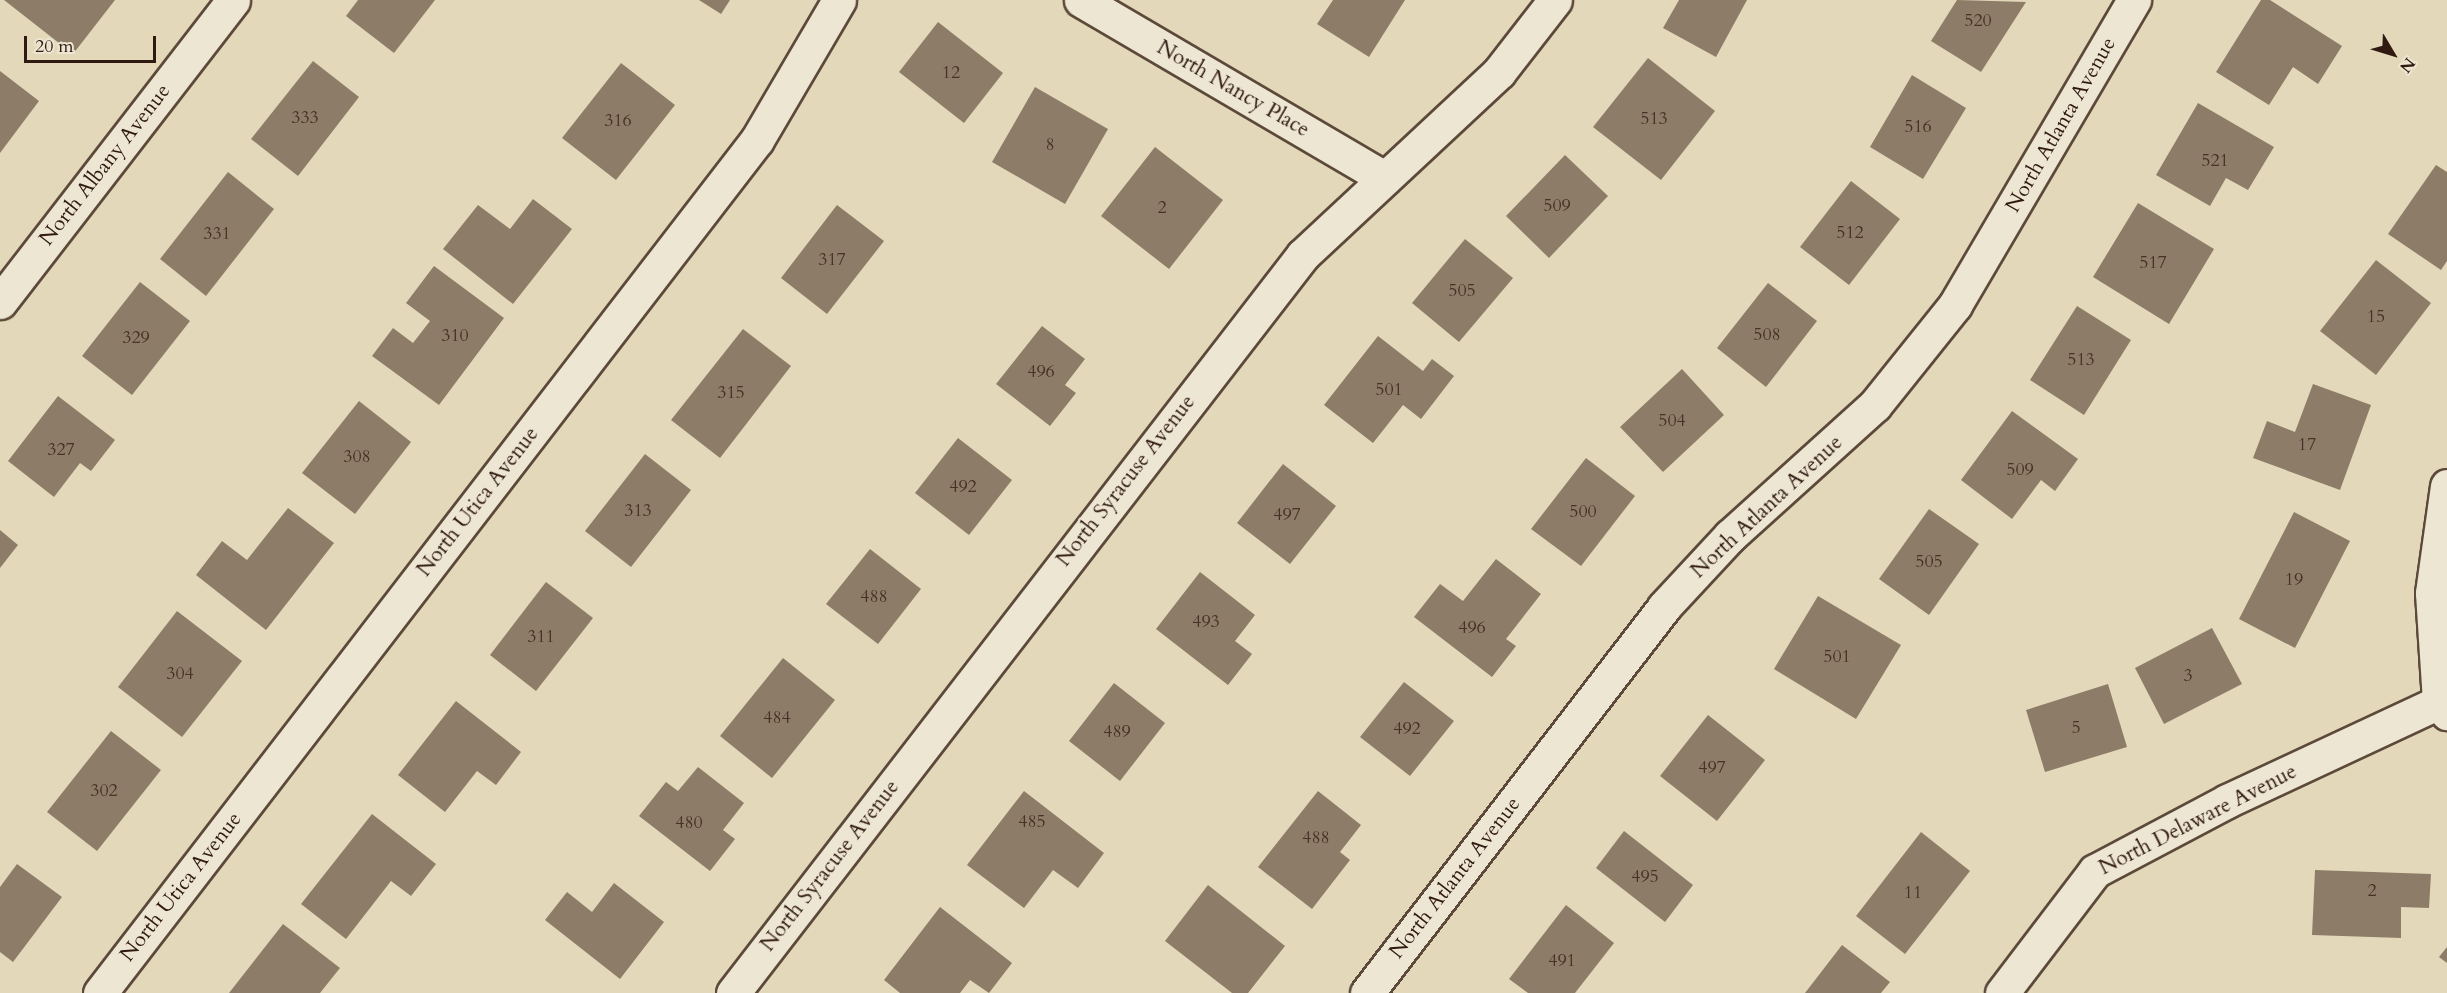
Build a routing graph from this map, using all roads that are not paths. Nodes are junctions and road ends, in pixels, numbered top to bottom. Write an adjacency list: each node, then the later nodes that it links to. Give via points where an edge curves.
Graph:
1 (232, 0): 7 (street, North Albany Avenue)
2 (838, 0): 10 (street, North Utica Avenue, via 757,140)
3 (1080, 0): 6 (street, North Nancy Place)
4 (1555, 0): 6 (street, North Syracuse Avenue, via 1499,72)
5 (2134, 0): 12 (street, North Atlanta Avenue, via 1955,304 1875,405 1730,536 1664,607)
6 (1385, 178): 11 (street, North Syracuse Avenue, via 1303,255)
7 (0, 302)
8 (2447, 486): 9 (street, via 2432,593)
9 (2443, 707): 13 (street, North Delaware Avenue, via 2227,801 2095,871)
10 (100, 993)
11 (733, 993)
12 (1367, 993)
13 (2002, 993)

